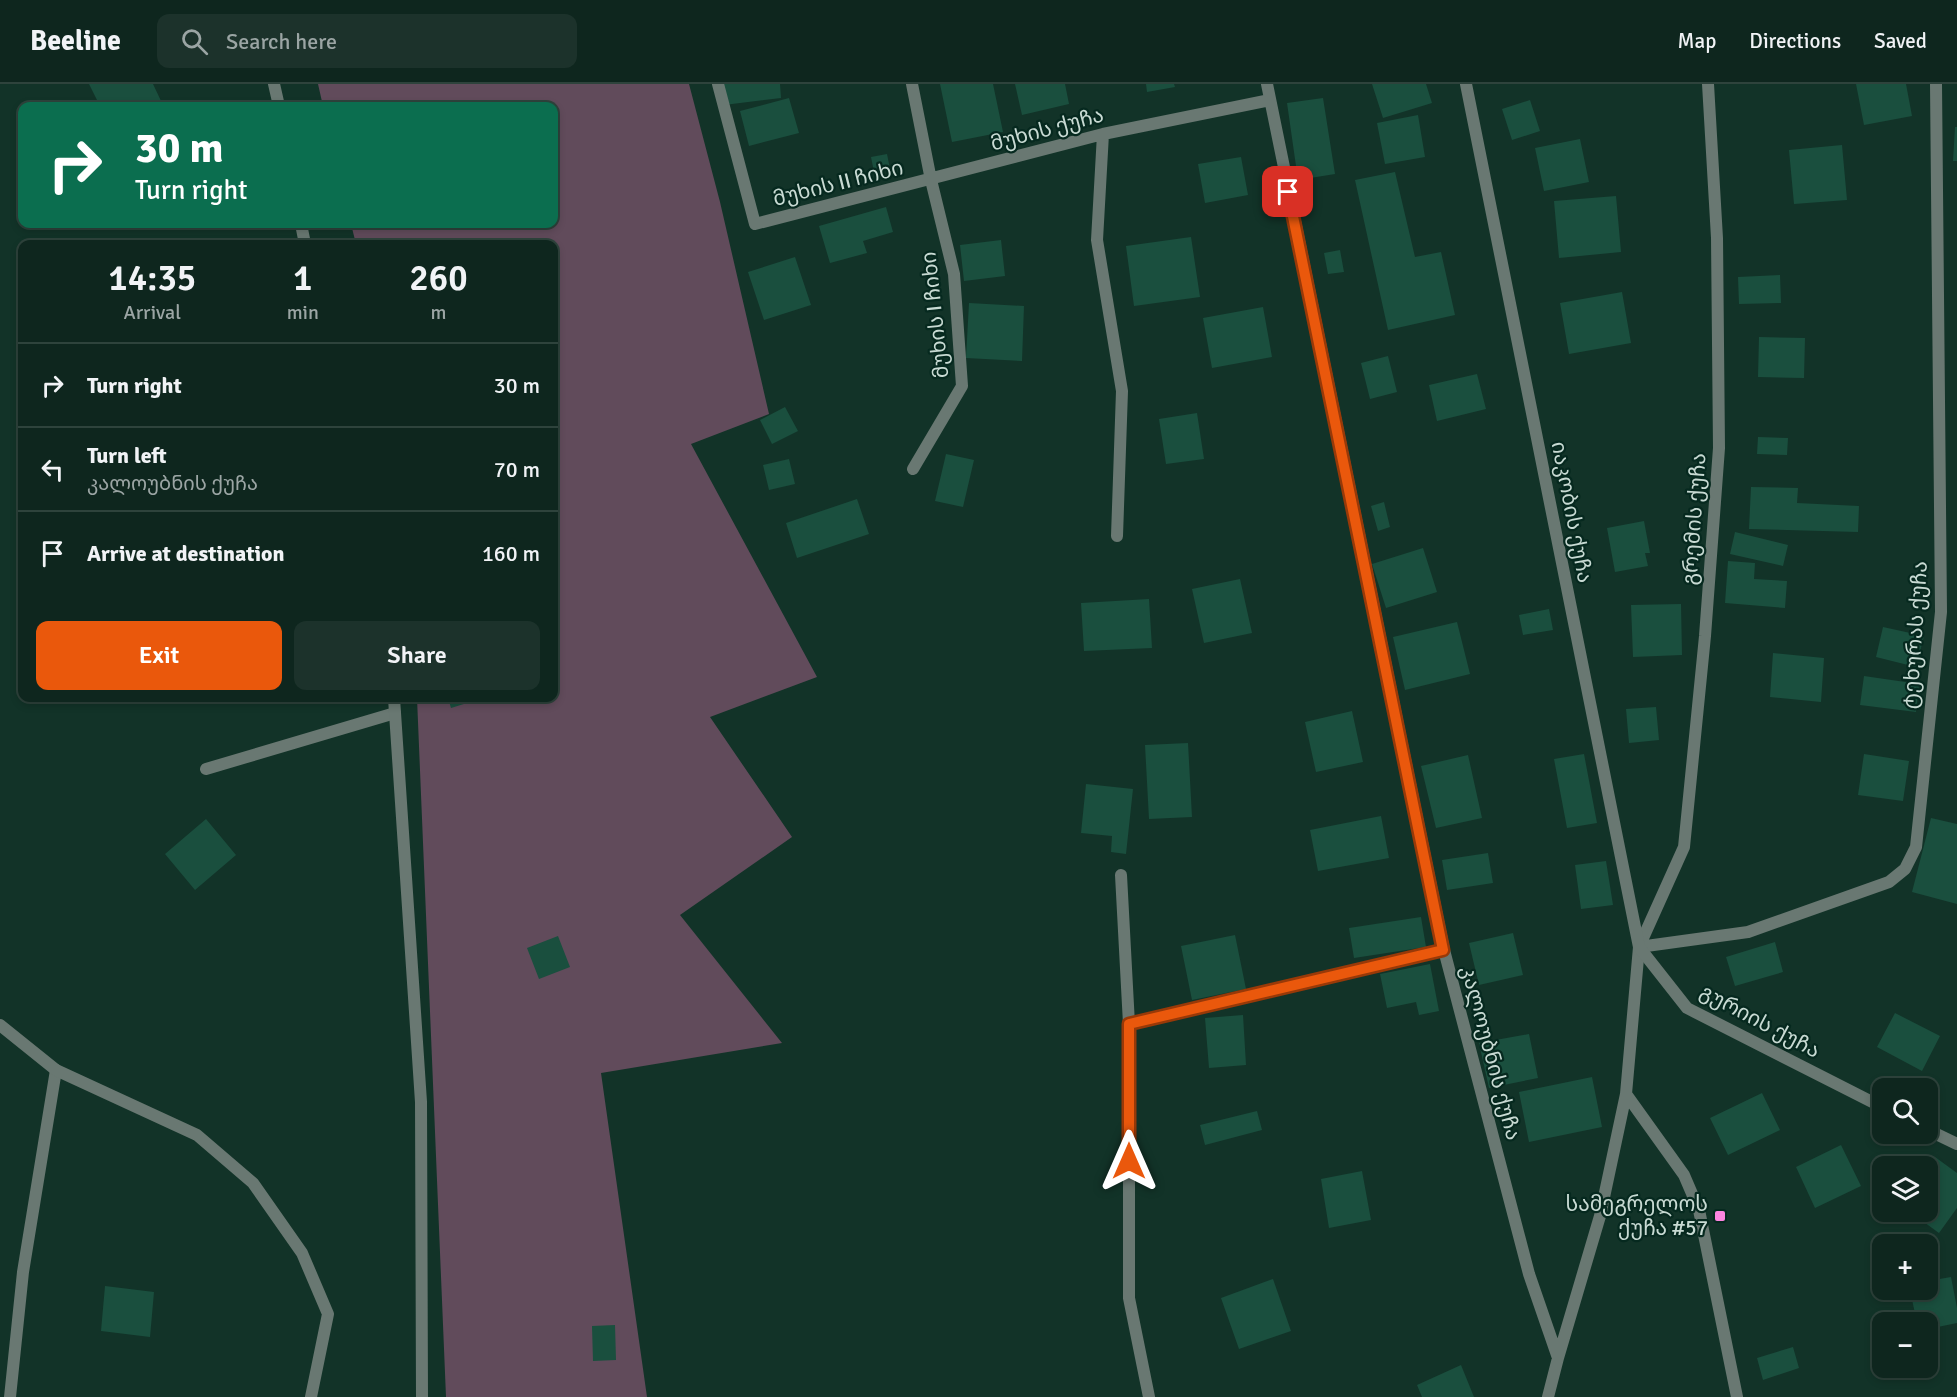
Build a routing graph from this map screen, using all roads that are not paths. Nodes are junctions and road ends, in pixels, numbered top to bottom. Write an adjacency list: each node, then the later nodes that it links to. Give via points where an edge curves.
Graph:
1 (274, 84): 9 (street)
2 (718, 84): 11 (street, მუხის II ჩიხი, via 755,224)
3 (912, 84): 11 (street)
4 (1267, 84): 8 (street, კალოუბნის ქუჩა)
5 (1466, 84): 18 (street, იაკობის ქუჩა)
6 (1708, 84): 18 (street, გრემის ქუჩა, via 1717,238 1719,448 1705,636 1684,847)
7 (1936, 84): 18 (street, ტეხურას ქუჩა, via 1941,612 1916,847 1905,868 1889,882 1748,932)
8 (1270, 100): 10 (street, მუხის ქუჩა); 19 (street, კალოუბნის ქუჩა)
9 (278, 102)
10 (1103, 134): 11 (street, მუხის ქუჩა); 13 (street, via 1097,240 1122,391)
11 (931, 180): 12 (street, მუხის I ჩიხი, via 954,274 962,386)
12 (913, 469)
13 (1117, 536)
14 (394, 702): 15 (street)
15 (395, 713): 16 (street); 30 (street, via 421,1102)
16 (206, 769)
17 (1121, 874): 20 (street)
18 (1639, 947): 23 (street); 24 (street, გურიის ქუჩა, via 1687,1008)
19 (1443, 950): 20 (street); 27 (street, კალოუბნის ქუჩა, via 1529,1274)
20 (1129, 1024): 31 (street, via 1129,1298)
21 (0, 1025): 22 (street)
22 (56, 1070): 28 (street, via 23,1272); 29 (street, via 197,1135 253,1183 302,1253 328,1314)
23 (1626, 1094): 27 (street, via 1600,1215); 33 (street, via 1684,1175 1699,1210)
24 (1872, 1102)
25 (1938, 1135): 26 (street)
26 (1957, 1144)
27 (1558, 1358): 32 (street)
28 (10, 1397)
29 (311, 1397)
30 (422, 1397)
31 (1149, 1397)
32 (1548, 1397)
33 (1737, 1397)

